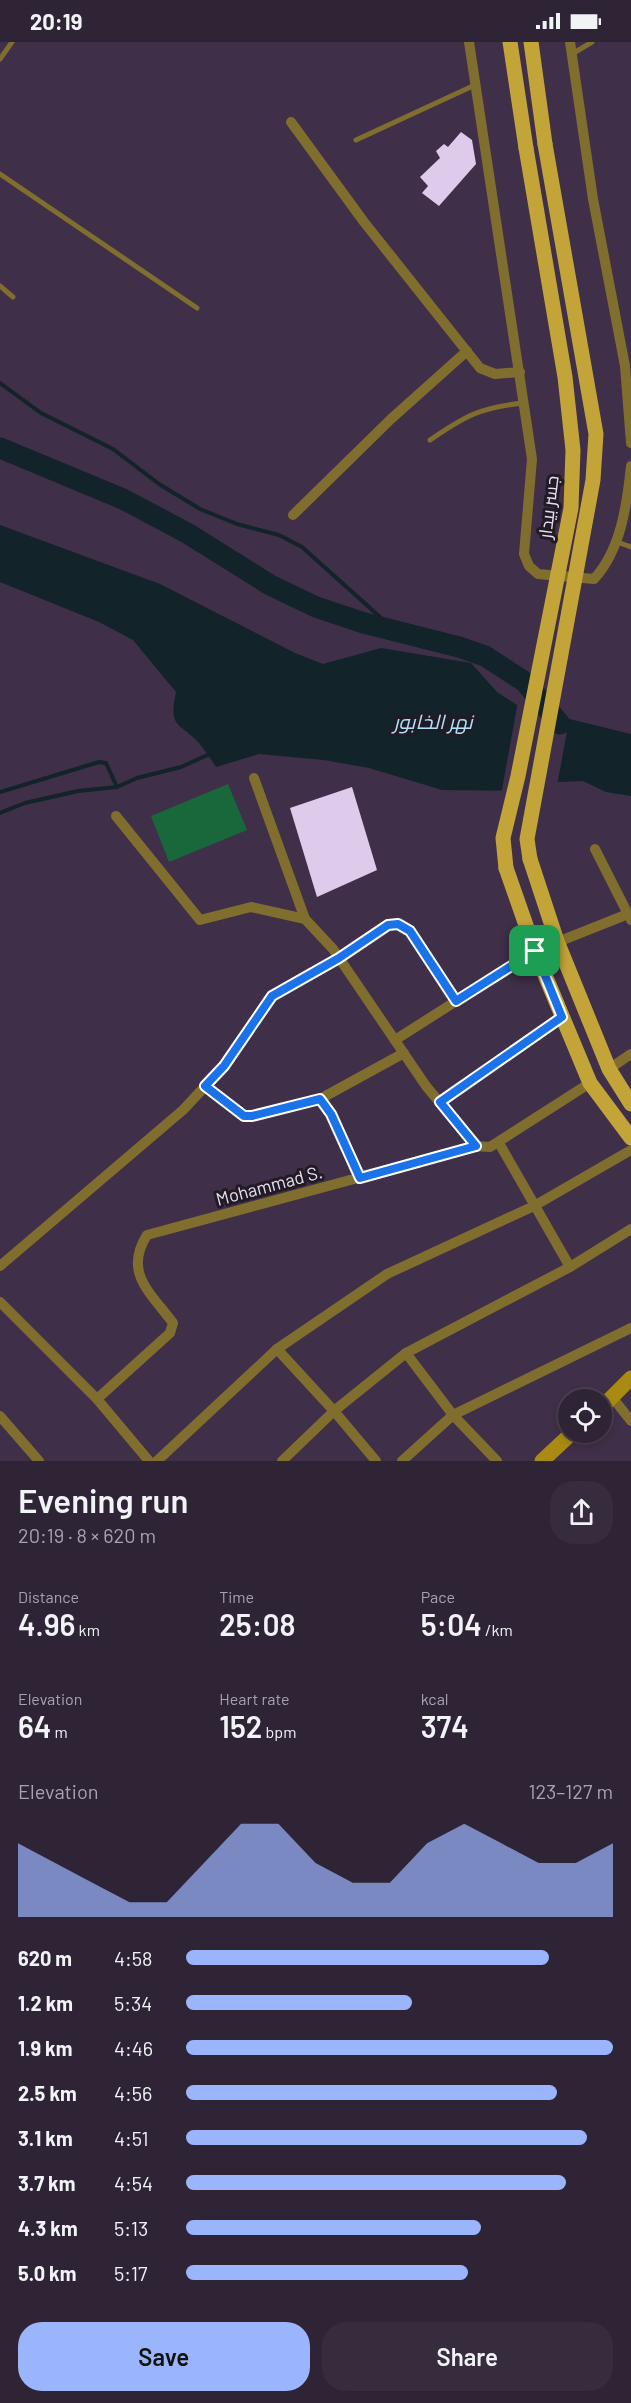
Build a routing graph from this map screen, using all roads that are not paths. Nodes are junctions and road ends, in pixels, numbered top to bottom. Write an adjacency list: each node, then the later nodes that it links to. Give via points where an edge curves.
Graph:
1 (12, 42): 8 (lane)
2 (469, 42): 9 (street)
3 (510, 42): 31 (main road, جسر بيدار, bridge, via 565,377 573,450 570,508 503,838 506,868)
4 (531, 42): 30 (main road, جسر بيدار, bridge, via 596,434 593,480 527,839)
5 (570, 42): 7 (street)
6 (592, 42): 7 (lane)
7 (572, 54): 20 (street, via 593,199 625,366)
8 (0, 59)
9 (475, 85): 11 (lane); 17 (street)
10 (291, 122): 16 (street, via 364,222)
11 (356, 140)
12 (0, 174): 15 (lane)
13 (0, 286): 14 (lane)
14 (14, 297)
15 (197, 308)
16 (467, 351): 17 (street, via 489,373); 22 (street)
17 (520, 372): 18 (street)
18 (524, 403): 19 (lane, via 490,406 458,420); 23 (street, via 532,459 523,546 529,566 538,574 594,579 606,567)
19 (430, 441)
20 (631, 443)
21 (631, 466): 23 (street, via 626,508)
22 (293, 515)
23 (615, 541): 24 (lane)
24 (631, 547)
25 (254, 778): 29 (street)
26 (116, 816): 29 (street, via 200,920 251,908)
27 (595, 849): 28 (street)
28 (629, 917): 30 (street)
29 (304, 919): 32 (street)
30 (557, 941): 31 (street); 38 (main road, جسر بيدار)
31 (535, 951): 33 (street); 34 (main road, جسر بيدار)
32 (339, 958): 33 (street, via 388,925 398,924 410,931); 35 (street); 40 (street, via 272,996 224,1066)
33 (456, 1001): 35 (street)
34 (562, 1017): 39 (main road, جسر بيدار); 42 (street)
35 (395, 1041): 36 (street)
36 (404, 1053): 41 (street); 42 (street)
37 (631, 1054): 38 (street)
38 (609, 1069): 43 (main road, جسر بيدار)
39 (590, 1083): 44 (main road, جسر بيدار); 45 (street, Mohammad S.)
40 (205, 1086): 41 (street, via 244,1116); 51 (street, via 183,1110)
41 (320, 1099): 48 (street, via 331,1114)
42 (440, 1102): 46 (street)
43 (631, 1104)
44 (631, 1138)
45 (498, 1143): 46 (street, Mohammad S.); 49 (street)
46 (476, 1146): 48 (street, Mohammad S.)
47 (631, 1150): 49 (street)
48 (360, 1178): 59 (street, Mohammad S., via 147,1235 138,1249 138,1270 143,1286 173,1323 170,1333)
49 (534, 1206): 52 (street); 55 (street, via 387,1274)
50 (631, 1229): 52 (street)
51 (0, 1266)
52 (570, 1267): 56 (street)
53 (0, 1302): 59 (street)
54 (631, 1328): 62 (street)
55 (277, 1349): 61 (street); 69 (street)
56 (406, 1353): 61 (street); 62 (street)
57 (631, 1378): 58 (main road)
58 (612, 1397)
59 (97, 1399): 68 (street)
60 (612, 1406): 64 (street)
61 (334, 1411): 70 (street); 71 (street)
62 (453, 1415): 72 (street); 73 (street)
63 (0, 1416): 66 (street)
64 (631, 1421)
65 (563, 1443): 67 (main road)
66 (32, 1459)
67 (548, 1459)
68 (149, 1461)
69 (157, 1461)
70 (282, 1461)
71 (376, 1461)
72 (402, 1461)
73 (497, 1461)

